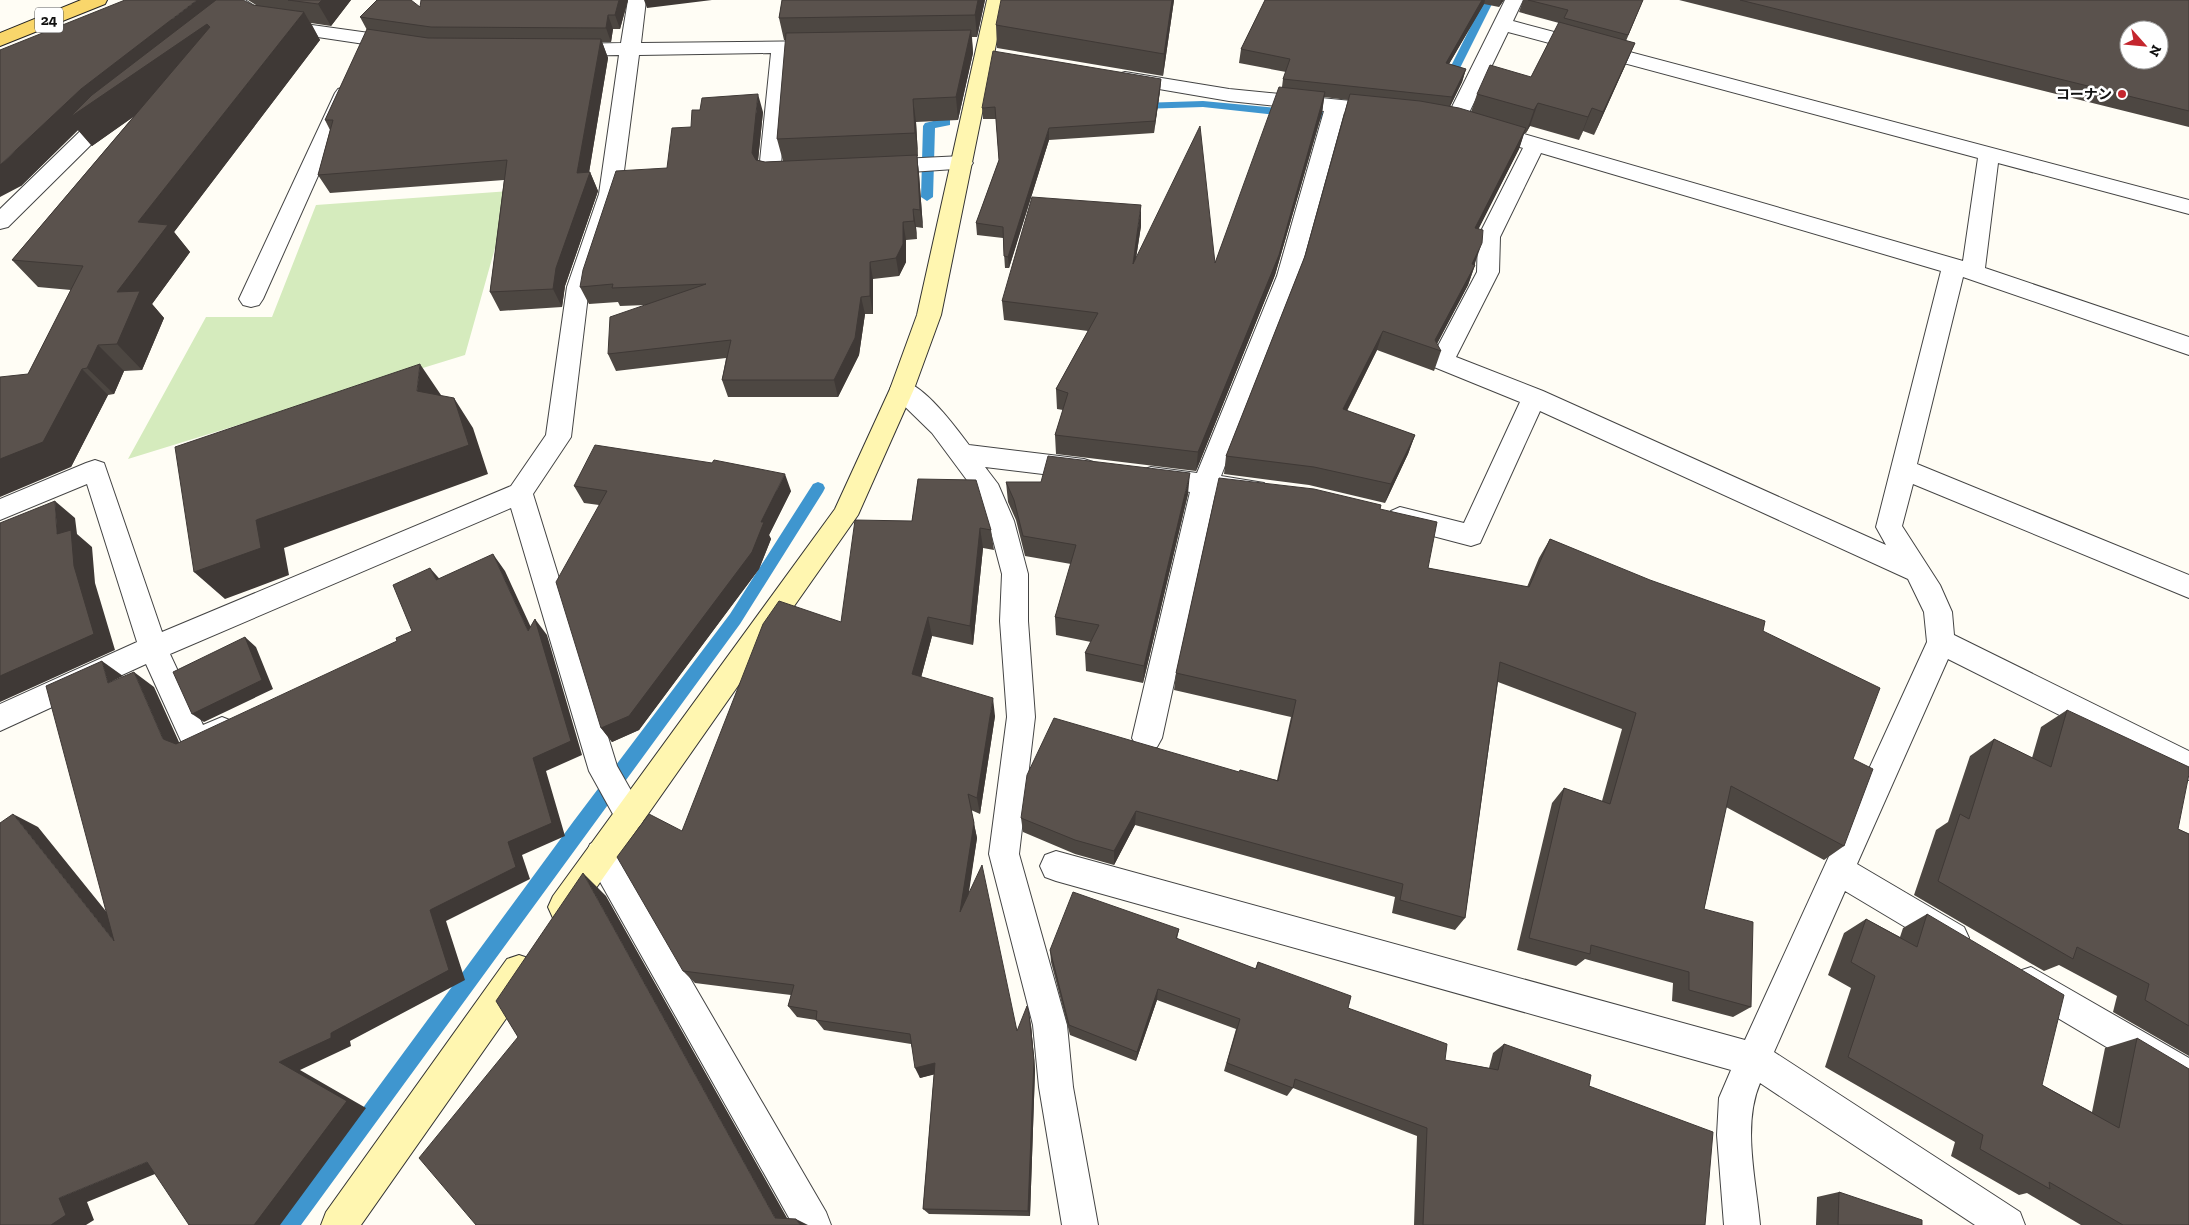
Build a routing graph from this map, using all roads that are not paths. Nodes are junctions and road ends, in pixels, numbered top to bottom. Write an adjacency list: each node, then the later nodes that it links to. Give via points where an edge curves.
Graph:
1 (98, 0): 8 (main road, 24)
2 (637, 0): 13 (street)
3 (996, 0): 23 (street, via 986,50)
4 (1514, 0): 7 (street)
5 (235, 10): 14 (street, via 271,25)
6 (368, 18): 14 (street)
7 (1502, 24): 20 (street); 22 (street)
8 (0, 40)
9 (419, 46): 14 (street)
10 (840, 47): 11 (street)
11 (781, 48): 13 (street); 25 (street, via 770,171)
12 (553, 50): 13 (street)
13 (630, 50): 36 (street, via 610,194 578,287 558,437)
14 (358, 52): 29 (street)
15 (1108, 75): 18 (street)
16 (129, 99): 27 (street, via 106,117)
17 (1405, 113): 18 (street)
18 (1334, 114): 35 (street, via 1288,276)
19 (1431, 117): 20 (street)
20 (1455, 121): 21 (street)
21 (1535, 145): 28 (street); 32 (street, via 1489,237 1488,272 1442,361)
22 (1989, 154): 26 (street); 28 (street)
23 (940, 164): 24 (street); 31 (street, via 928,315)
24 (860, 167)
25 (820, 169)
26 (2189, 208)
27 (0, 222)
28 (1963, 269): 30 (street); 34 (street)
29 (251, 298)
30 (2189, 346)
31 (902, 389): 33 (street, via 941,426); 48 (street, via 845,515)
32 (1534, 398): 39 (street, via 1470,535); 40 (street)
33 (961, 454): 35 (street); 58 (street, via 989,491 1001,521 1014,574 1021,717 1004,854 1050,1025 1056,1087)
34 (1903, 469): 40 (street, via 1889,527); 41 (street)
35 (1205, 484): 37 (street); 46 (street)
36 (520, 493): 43 (street); 48 (street)
37 (1281, 493)
38 (0, 510): 43 (street, via 95,470)
39 (1376, 512)
40 (1917, 571): 42 (street, via 1938,612)
41 (2189, 587)
42 (1941, 642): 47 (street); 51 (street)
43 (153, 648): 44 (street); 45 (street, via 196,743)
44 (0, 718)
45 (248, 718)
46 (1147, 738)
47 (2189, 766)
48 (617, 794): 49 (street)
49 (602, 854): 56 (street); 57 (street)
50 (1056, 866): 54 (street)
51 (1839, 870): 52 (street); 54 (street)
52 (1976, 951)
53 (2010, 971): 55 (street)
54 (1754, 1059): 59 (street, via 1736,1098 1734,1135); 60 (street)
55 (2189, 1077)
56 (339, 1225)
57 (813, 1225)
58 (1080, 1225)
59 (1742, 1225)
60 (2008, 1225)

